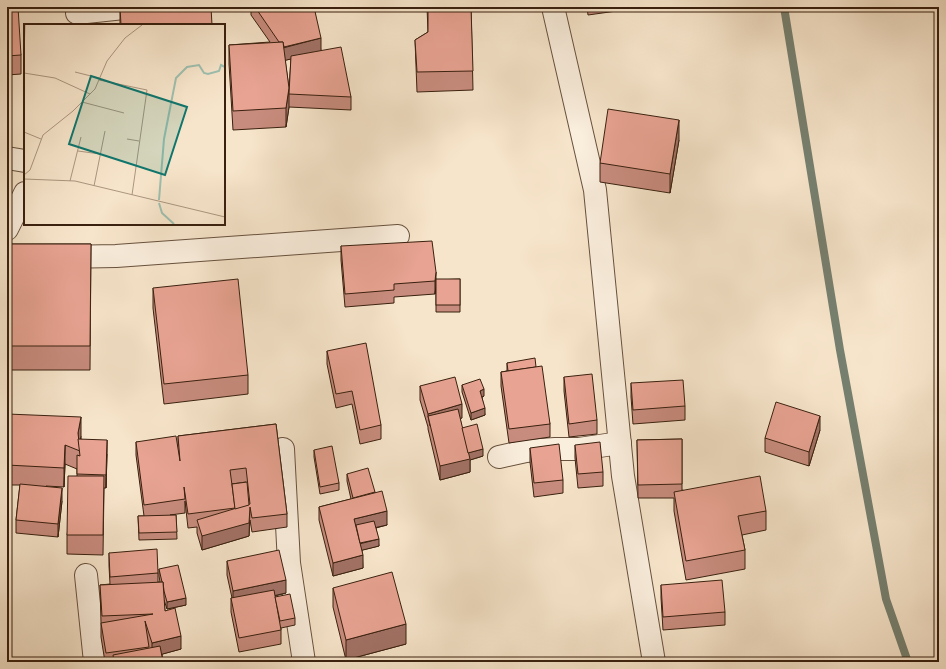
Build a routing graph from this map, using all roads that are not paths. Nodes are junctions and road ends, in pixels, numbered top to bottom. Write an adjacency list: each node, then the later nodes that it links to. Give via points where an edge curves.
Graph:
1 (133, 7): 3 (street)
2 (553, 7): 10 (street, via 595,190)
3 (78, 15)
4 (7, 158): 5 (street)
5 (24, 161)
6 (24, 195): 7 (street)
7 (7, 229)
8 (398, 236): 9 (street, via 116,256)
9 (7, 258)
10 (620, 443): 12 (street, via 579,449 532,450); 16 (street, via 623,476)
11 (283, 449): 15 (street, via 289,563)
12 (499, 457)
13 (86, 575): 14 (street)
14 (95, 662)
15 (304, 662)
16 (654, 662)

